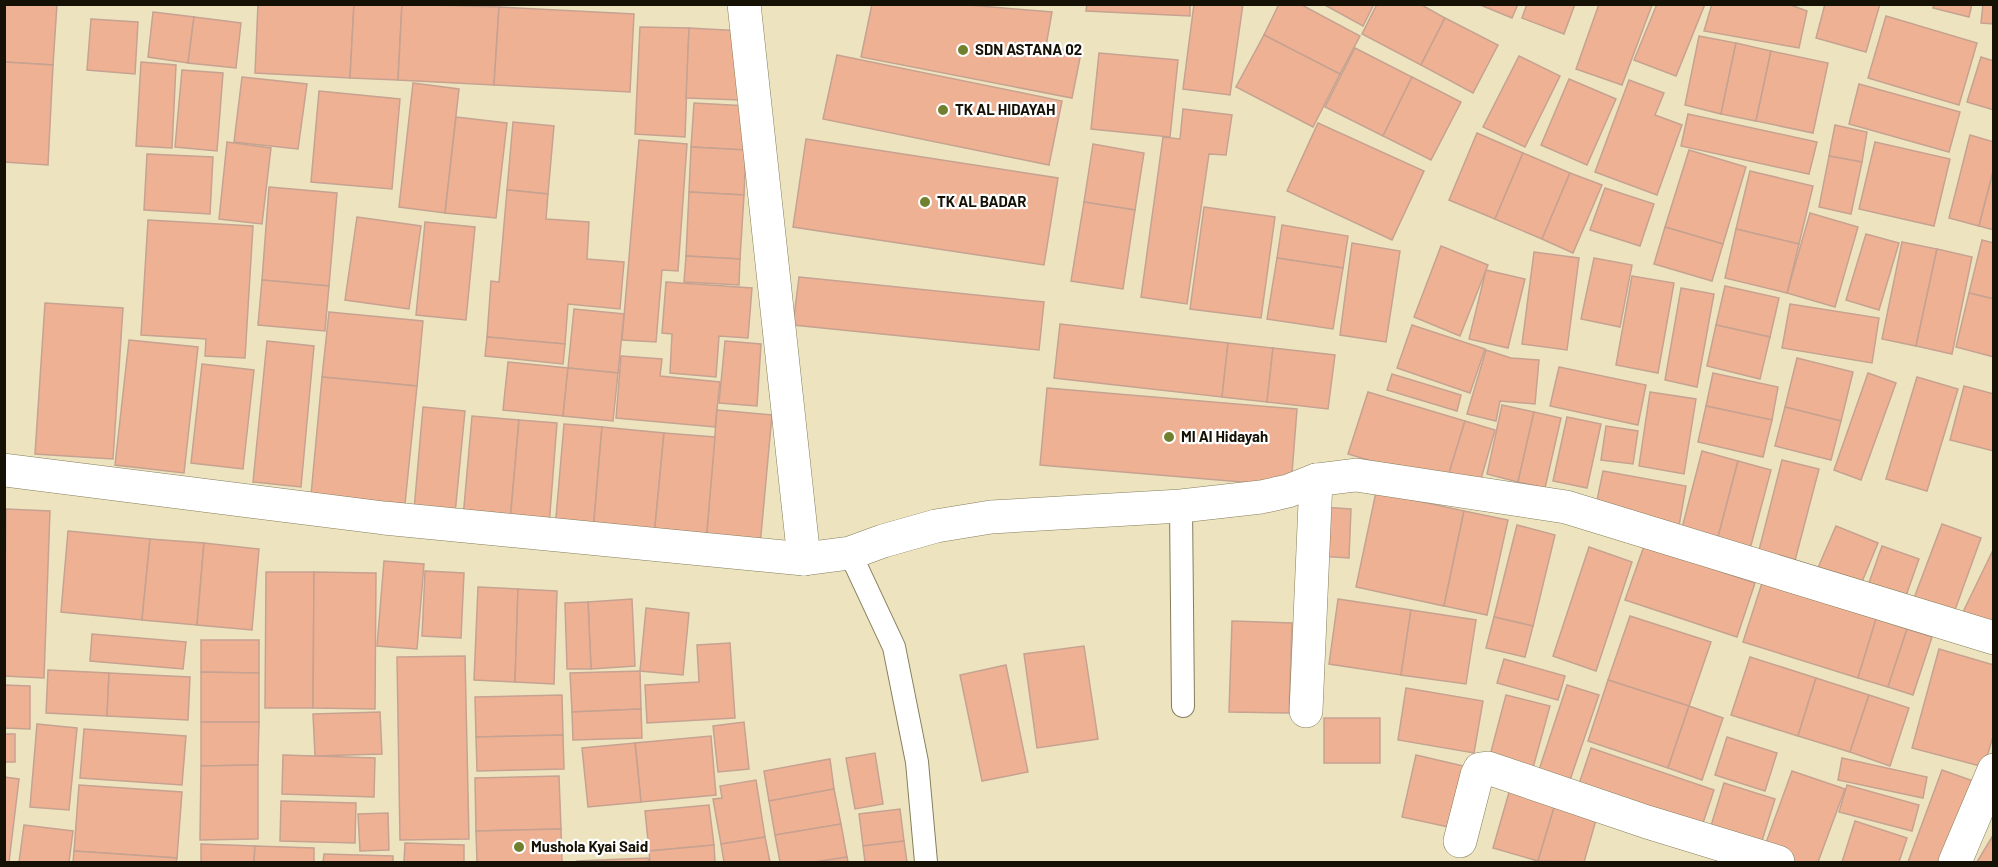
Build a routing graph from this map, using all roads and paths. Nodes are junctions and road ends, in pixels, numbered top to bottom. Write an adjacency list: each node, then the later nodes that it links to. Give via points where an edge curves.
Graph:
1 (744, 4): 6 (street)
2 (4, 470): 6 (street, via 384,518)
3 (1316, 480): 4 (street, via 1261,497); 7 (street, via 1356,475 1566,507); 9 (street)
4 (1181, 506): 5 (street, via 991,517 936,526); 8 (lane)
5 (850, 553): 6 (street); 12 (lane, via 894,647 917,762)
6 (804, 559)
7 (1994, 638)
8 (1183, 706)
9 (1306, 711)
10 (1994, 770): 14 (street)
11 (1460, 841): 13 (street, via 1477,775 1480,769 1488,768)
12 (926, 862)
13 (1779, 862)
14 (1955, 862)

